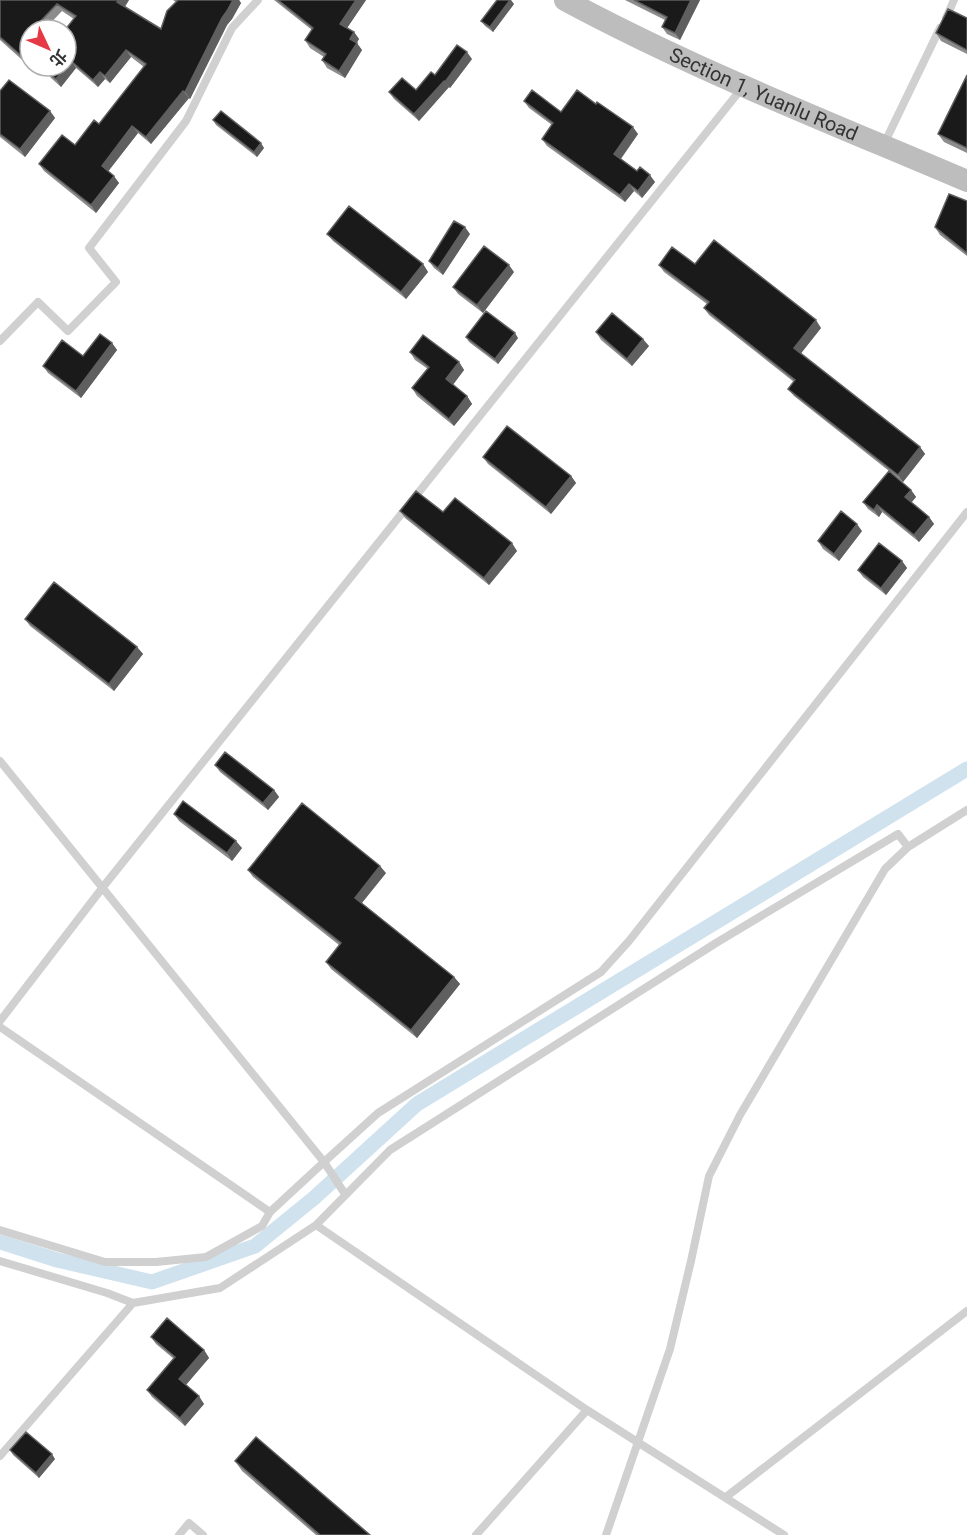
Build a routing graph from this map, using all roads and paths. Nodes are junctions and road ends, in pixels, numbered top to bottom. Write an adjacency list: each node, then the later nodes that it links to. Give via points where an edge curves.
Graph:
1 (258, 0): 7 (lane, via 232,28 186,121 89,248 116,282 68,331 38,302)
2 (565, 0): 4 (main road, Section 1, Yuanlu Road, via 625,33)
3 (954, 0): 5 (lane)
4 (743, 87): 5 (main road, Section 1, Yuanlu Road); 12 (lane)
5 (884, 146): 6 (main road, Section 1, Yuanlu Road)
6 (967, 181)
7 (0, 341)
8 (967, 512): 15 (lane, via 601,972 378,1113)
9 (0, 761): 12 (lane)
10 (967, 810): 11 (lane)
11 (908, 847): 16 (lane, via 898,834 716,944 390,1150); 24 (lane, via 885,869 740,1115 709,1176 669,1349)
12 (104, 888): 13 (lane); 15 (lane)
13 (0, 1022)
14 (0, 1027): 17 (lane)
15 (324, 1162): 16 (lane); 17 (lane)
16 (345, 1194): 18 (lane)
17 (270, 1212): 19 (lane, via 262,1226 206,1257 156,1262 105,1262)
18 (316, 1225): 21 (lane, via 220,1288); 23 (lane)
19 (0, 1230)
20 (0, 1261): 21 (lane)
21 (133, 1303): 25 (lane)
22 (967, 1311): 26 (lane)
23 (587, 1410): 24 (lane); 29 (lane)
24 (637, 1443): 26 (lane); 30 (lane)
25 (0, 1456)
26 (726, 1497): 31 (lane)
27 (178, 1535): 28 (lane, via 189,1523)
28 (203, 1535)
29 (476, 1535)
30 (606, 1535)
31 (784, 1535)

